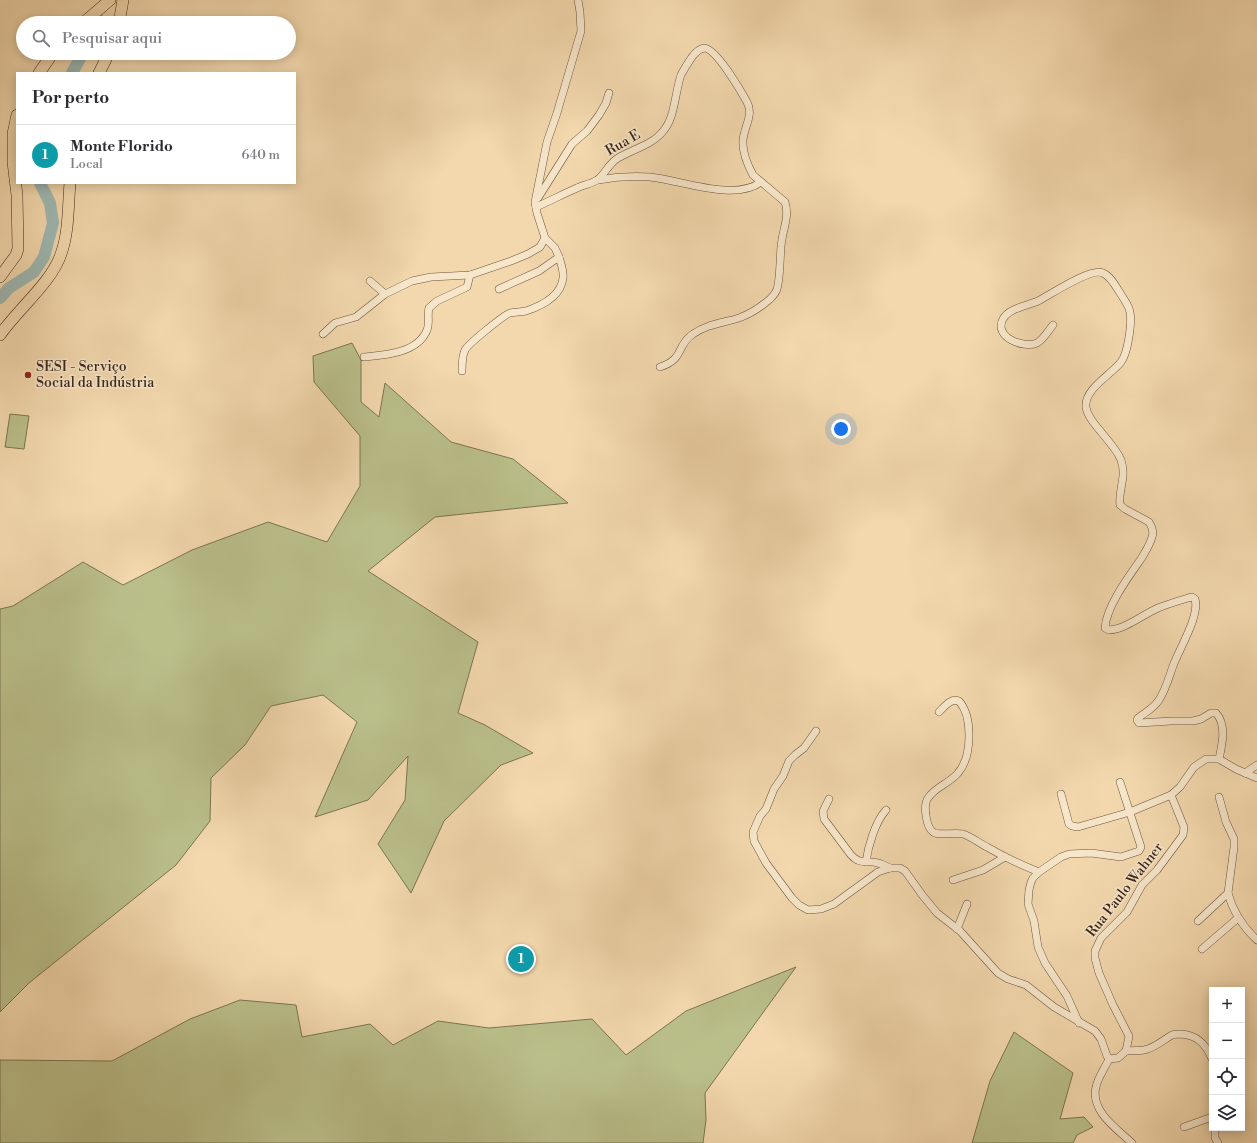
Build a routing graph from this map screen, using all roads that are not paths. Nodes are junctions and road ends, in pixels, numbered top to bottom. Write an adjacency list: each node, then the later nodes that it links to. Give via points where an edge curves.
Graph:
1 (110, 0): 4 (main road)
2 (123, 0): 5 (main road)
3 (578, 0): 15 (street, via 581,31 548,142)
4 (90, 16)
5 (120, 16)
6 (48, 60): 8 (main road)
7 (106, 60): 9 (main road)
8 (40, 72)
9 (100, 72)
10 (609, 93): 15 (street, via 599,115 587,131 572,144)
11 (16, 120): 19 (main road, via 13,162 17,195 18,249)
12 (598, 180): 13 (street, via 614,177 651,177 731,190 755,187); 13 (street, Rua E, via 616,159 651,142 666,129 685,67 697,51 704,48 710,50 722,64 748,104 750,114 743,142 744,153 753,175); 15 (street, Rua E)
13 (761, 182): 27 (street, via 781,198 787,207 777,290 767,302 752,312 694,333 673,361)
14 (70, 184): 25 (main road, via 65,236 60,258 52,273)
15 (535, 204): 16 (street)
16 (545, 238): 17 (street, via 555,248); 18 (street, via 540,247 528,254)
17 (559, 257): 21 (street, via 539,271); 28 (street, via 563,278 560,288 553,297 540,305 506,315 469,344 463,355)
18 (470, 275): 22 (street, via 418,279); 26 (street, via 467,287 437,301 429,308 427,331 412,346 390,354)
19 (0, 277)
20 (370, 281): 22 (street)
21 (499, 289)
22 (385, 294): 24 (street, via 356,317 335,322)
23 (1053, 325): 31 (street, via 1037,343 1029,344 1009,339 1002,332 1001,325 1012,312 1038,301 1064,285 1096,272 1103,273 1111,280 1129,309 1130,332 1123,360 1101,380 1089,396 1086,406 1090,416 1122,462 1120,505 1149,522 1153,535 1121,589 1105,628 1112,630 1123,627 1158,608 1191,597 1195,599 1196,608 1187,636 1163,693 1155,706 1137,720 1139,723 1193,721 1216,713 1222,729)
24 (323, 334)
25 (0, 335)
26 (364, 357)
27 (660, 367)
28 (462, 371)
29 (939, 712): 42 (street, via 952,701 960,701 968,722 969,740 964,764 959,772 933,792 926,802 926,816 930,829 938,834 954,833 969,836)
30 (816, 731): 44 (street, via 804,748 789,761 756,824 754,841 785,889 799,905 808,910 834,904 872,875)
31 (1219, 759): 33 (street); 37 (street, via 1199,762)
32 (1257, 765): 33 (street)
33 (1245, 774): 34 (street)
34 (1257, 778)
35 (1120, 782): 41 (street)
36 (1061, 794): 41 (street, via 1067,821 1072,826 1085,826)
37 (1171, 795): 41 (street); 55 (street, Rua Paulo Wahner, via 1184,827 1183,835 1157,870 1142,885 1130,907 1101,938 1095,951 1099,973 1129,1036)
38 (1219, 797): 47 (street, via 1234,839)
39 (830, 799): 43 (street, via 823,811 824,819 855,859)
40 (886, 810): 43 (street, via 869,847)
41 (1130, 812): 45 (street, via 1141,845 1139,851 1121,857 1091,853 1069,854)
42 (1005, 857): 45 (street); 46 (street, via 983,870)
43 (866, 862): 44 (street, via 879,863)
44 (890, 868): 51 (street, via 905,871 937,913)
45 (1039, 872): 54 (street, via 1031,882 1028,904 1034,921 1038,948 1067,996)
46 (953, 880)
47 (1228, 893): 49 (street); 50 (street)
48 (967, 904): 51 (street)
49 (1238, 918): 52 (street); 53 (street)
50 (1198, 921)
51 (957, 928): 54 (street, via 998,973 1026,985)
52 (1257, 940)
53 (1202, 949)
54 (1079, 1023): 57 (street, via 1091,1028 1098,1035)
55 (1126, 1051): 56 (street, via 1144,1050 1172,1035 1184,1035 1196,1038 1207,1046); 57 (street, via 1118,1058)
56 (1209, 1051)
57 (1109, 1059): 61 (street, via 1096,1087 1096,1102 1103,1114)
58 (1209, 1118): 59 (street)
59 (1184, 1127)
60 (1215, 1131): 62 (street)
61 (1132, 1143)
62 (1218, 1143)

